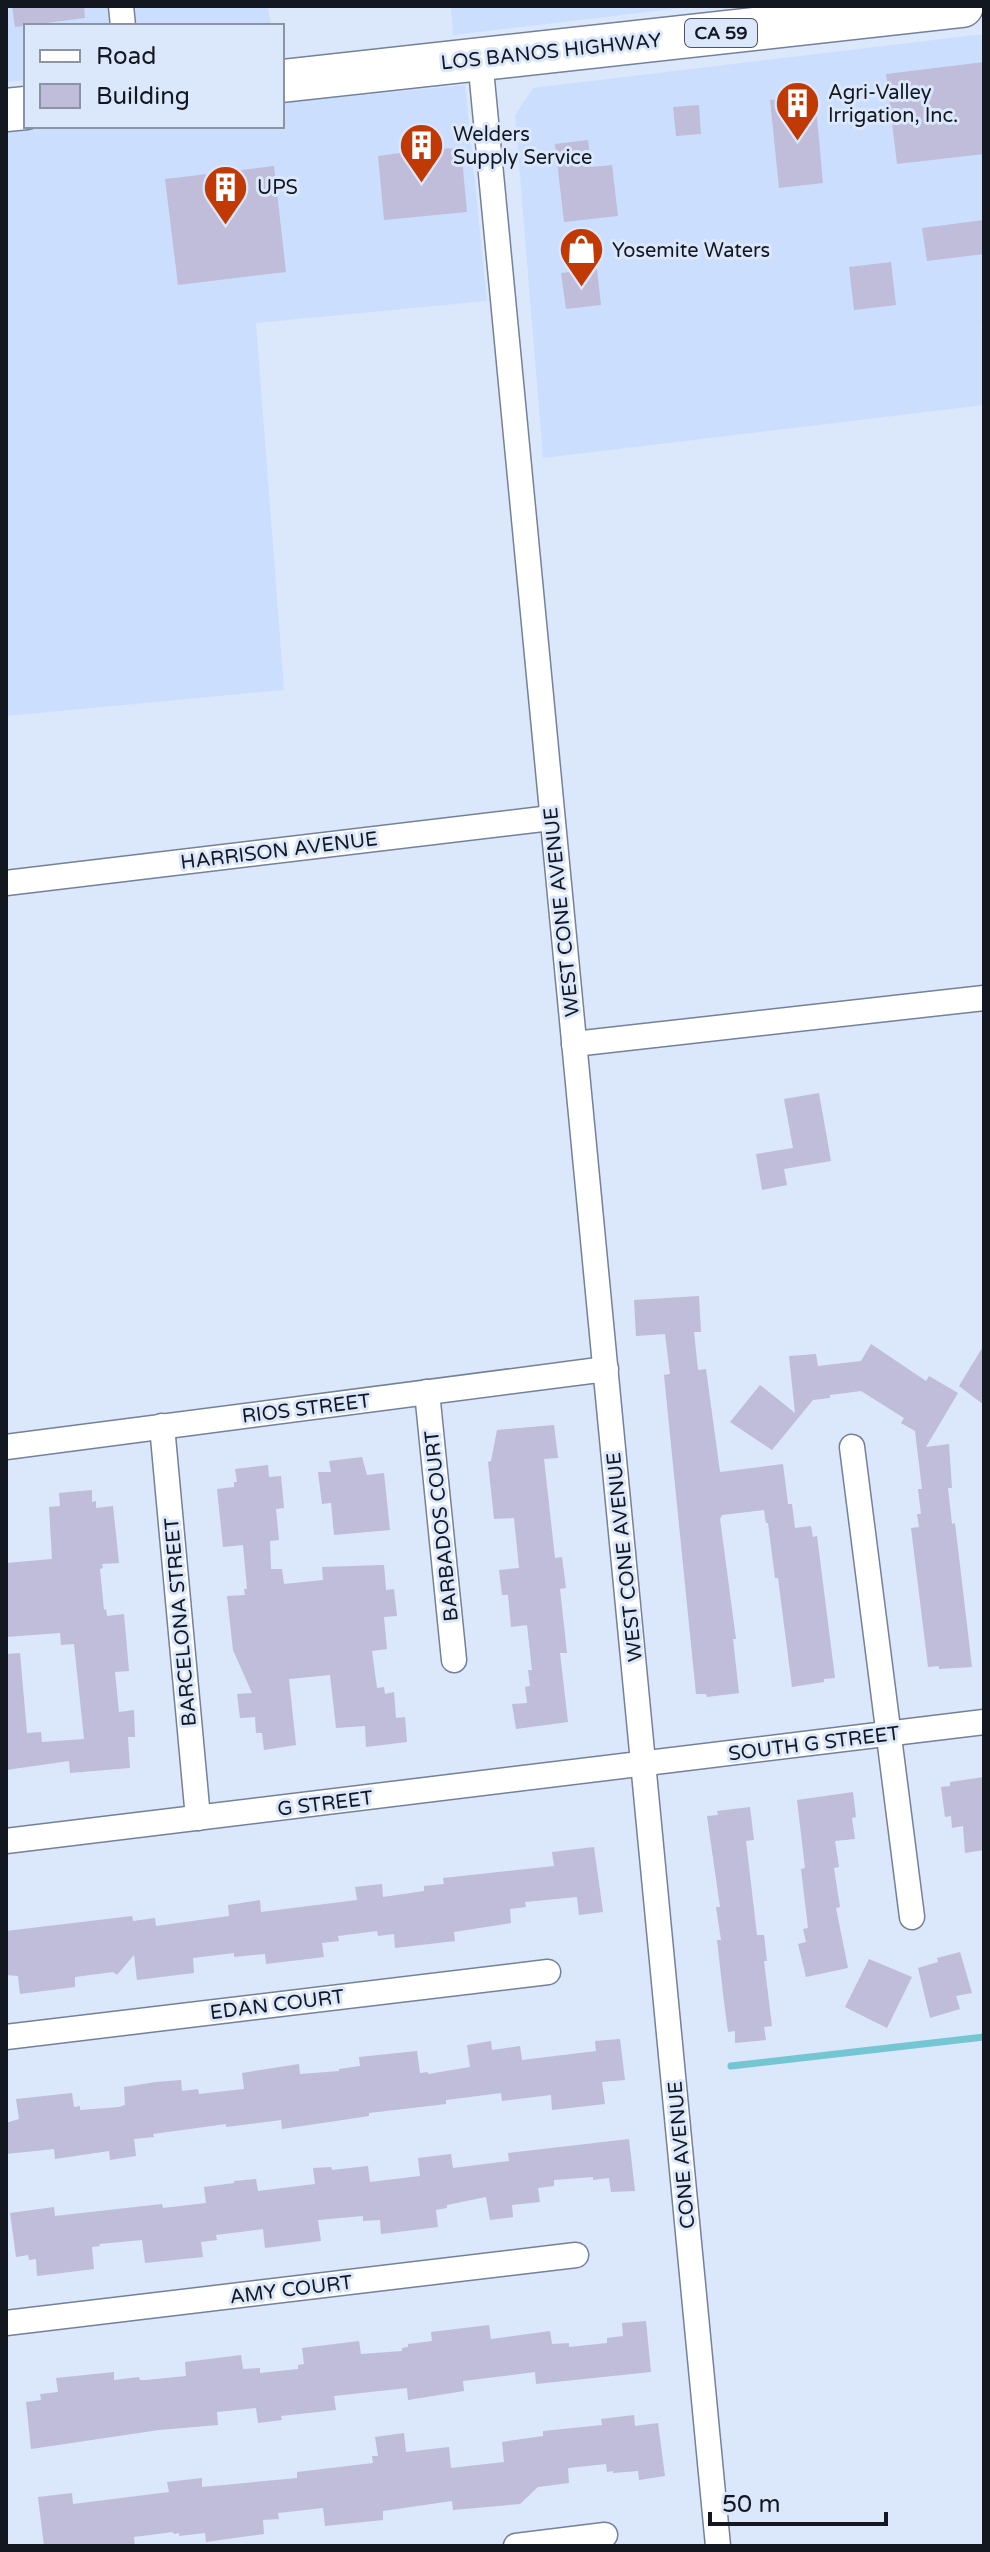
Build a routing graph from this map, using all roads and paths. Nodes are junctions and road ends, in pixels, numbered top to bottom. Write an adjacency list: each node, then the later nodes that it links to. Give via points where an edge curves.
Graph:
1 (962, 6): 2 (highway, LOS BANOS HIGHWAY / CA 59)
2 (480, 59): 3 (highway, LOS BANOS HIGHWAY / CA 59); 4 (street, WEST CONE AVENUE)
3 (284, 81)
4 (551, 818): 5 (street, HARRISON AVENUE); 7 (street, WEST CONE AVENUE)
5 (6, 883)
6 (984, 998): 7 (street)
7 (574, 1044): 8 (street, WEST CONE AVENUE)
8 (606, 1369): 9 (street, RIOS STREET); 16 (street, WEST CONE AVENUE)
9 (427, 1392): 10 (street, RIOS STREET); 13 (street, BARBADOS COURT)
10 (162, 1426): 11 (street, RIOS STREET); 17 (street, BARCELONA STREET)
11 (6, 1447)
12 (852, 1447): 15 (street)
13 (454, 1660)
14 (984, 1722): 15 (street, SOUTH G STREET)
15 (888, 1734): 16 (street, SOUTH G STREET); 19 (street)
16 (645, 1765): 17 (street, G STREET); 26 (street, CONE AVENUE)
17 (198, 1818): 18 (street, G STREET)
18 (6, 1841)
19 (912, 1917)
20 (548, 1972): 21 (street, EDAN COURT)
21 (6, 2037)
22 (576, 2255): 23 (street, AMY COURT)
23 (6, 2323)
24 (605, 2535): 25 (street)
25 (516, 2546)
26 (718, 2546)

